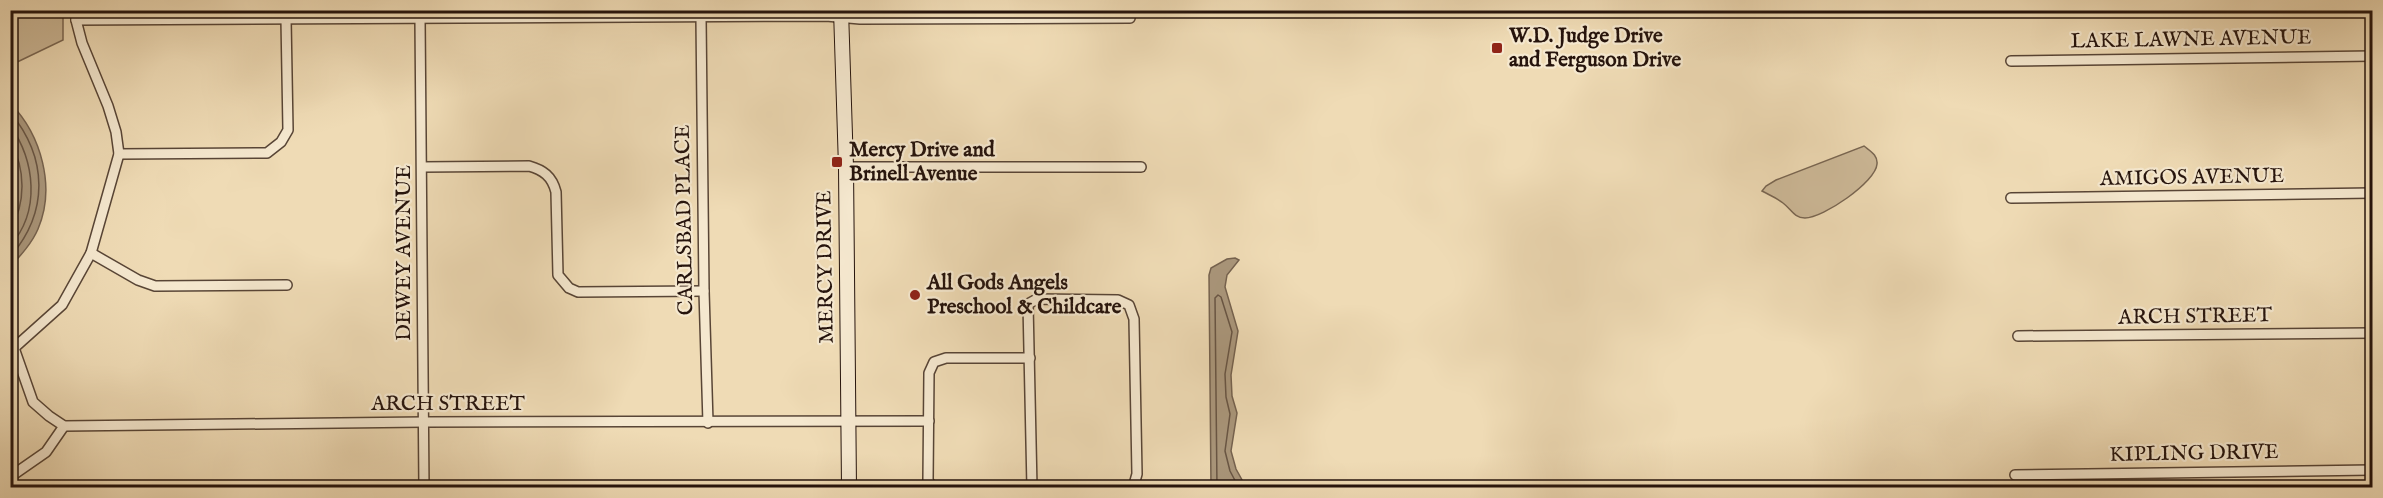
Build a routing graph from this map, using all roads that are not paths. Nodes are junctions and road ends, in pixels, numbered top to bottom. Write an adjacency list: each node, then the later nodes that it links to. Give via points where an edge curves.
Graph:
1 (841, 14): 3 (street); 4 (street, via 860,19); 12 (street, MERCY DRIVE)
2 (76, 15): 5 (street); 9 (street, via 82,43 116,132)
3 (701, 18): 6 (street); 17 (street, CARLSBAD PLACE)
4 (1130, 18)
5 (286, 19): 6 (street); 9 (street, via 288,130 281,142 267,153)
6 (420, 19): 11 (street, DEWEY AVENUE)
7 (2373, 56): 8 (street, LAKE LAWNE AVENUE)
8 (2011, 61)
9 (118, 154): 15 (street)
10 (1141, 166): 12 (street)
11 (422, 167): 17 (street, via 529,166 541,170 554,183 558,275 569,288 586,293); 23 (street, DEWEY AVENUE)
12 (846, 167): 24 (street, MERCY DRIVE)
13 (2373, 193): 14 (street, AMIGOS AVENUE)
14 (2012, 198)
15 (91, 253): 16 (street, via 155,286); 20 (street, via 62,305)
16 (287, 285)
17 (704, 291): 25 (street, CARLSBAD PLACE)
18 (2373, 333): 19 (street, ARCH STREET)
19 (2018, 336)
20 (12, 348): 26 (street, via 33,402)
21 (1030, 358): 22 (street, via 946,358 934,362 929,373); 33 (street); 34 (street, via 1028,304 1037,299 1118,300 1129,305 1134,319 1137,474)
22 (929, 421): 24 (street, ARCH STREET); 32 (street, via 928,480)
23 (424, 422): 25 (street, ARCH STREET); 26 (street, ARCH STREET); 30 (street, DEWEY AVENUE)
24 (849, 422): 25 (street, ARCH STREET); 31 (street, MERCY DRIVE)
25 (708, 423)
26 (64, 426): 29 (street, via 46,452)
27 (2373, 470): 28 (street, KIPLING DRIVE)
28 (2015, 475)
29 (10, 477)
30 (424, 488)
31 (849, 488)
32 (932, 488)
33 (1032, 488)
34 (1132, 488)

